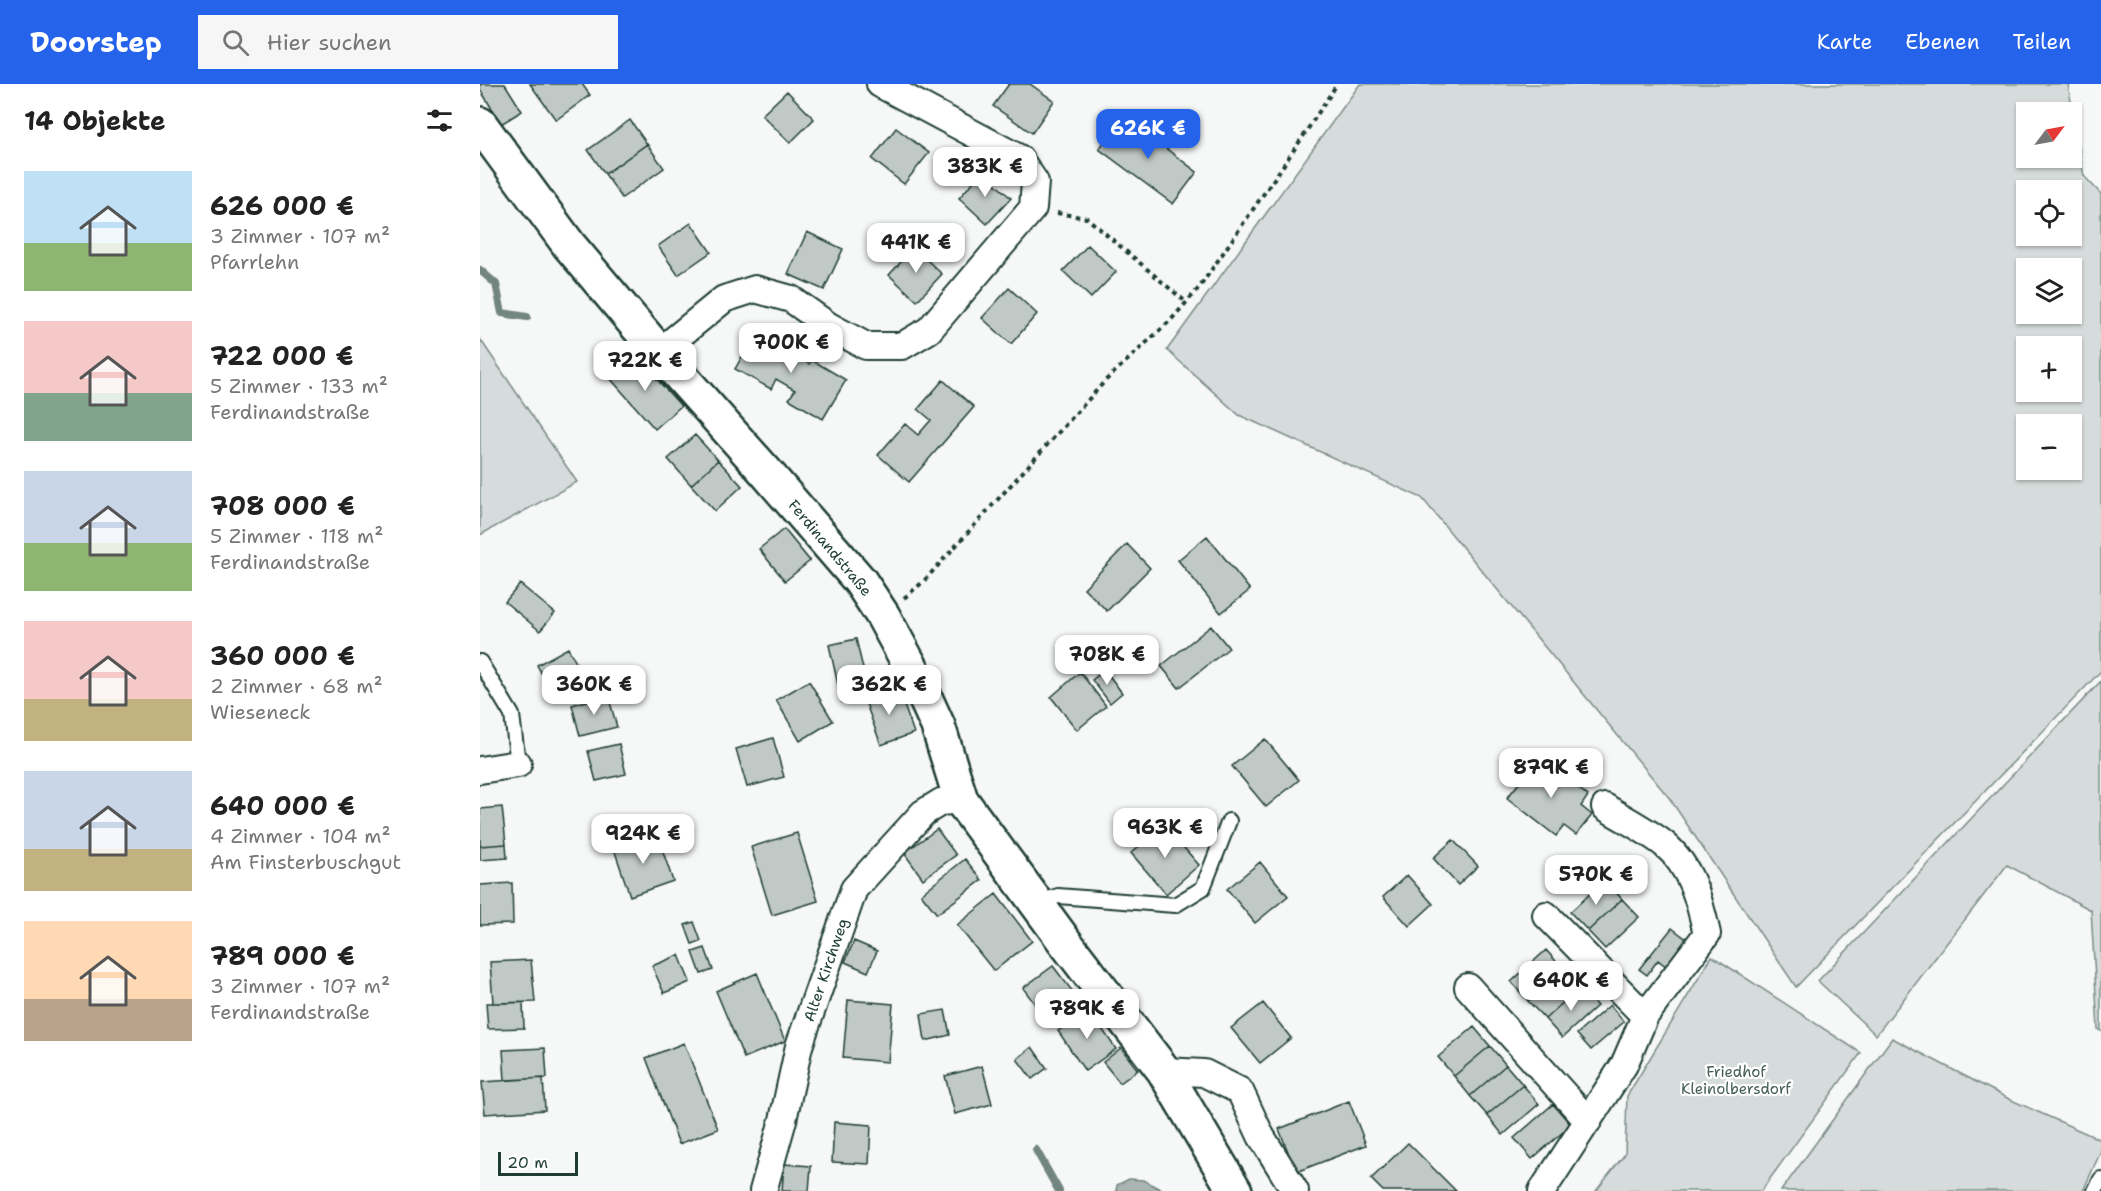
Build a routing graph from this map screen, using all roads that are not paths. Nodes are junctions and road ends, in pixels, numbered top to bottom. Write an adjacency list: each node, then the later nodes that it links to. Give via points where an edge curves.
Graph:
1 (880, 84): 3 (street, via 1019,158 1035,182 1032,208 929,330 902,346 866,346 791,299 755,290 724,299)
2 (480, 124): 3 (street, Ferdinandstraße, via 569,245)
3 (659, 352): 7 (street, Ferdinandstraße, via 860,581 913,671 938,726)
4 (480, 662): 5 (lane, via 512,715)
5 (518, 764): 6 (street)
6 (480, 770)
7 (961, 800): 10 (street, Ferdinandstraße); 17 (street, Alter Kirchweg, via 941,802 923,813 854,889 799,1046)
8 (1605, 807): 13 (street, via 1665,845 1686,871 1699,900 1707,934)
9 (1229, 821): 10 (lane, via 1203,888 1175,905 1058,896)
10 (1036, 903): 14 (street, Ferdinandstraße)
11 (1546, 915): 13 (street)
12 (1468, 987): 15 (street)
13 (1645, 1016): 15 (street, via 1624,1065)
14 (1164, 1071): 18 (street, Ferdinandstraße); 19 (street, via 1204,1073 1240,1091 1261,1136)
15 (1588, 1120): 20 (street)
16 (2101, 1179): 21 (lane)
17 (763, 1191)
18 (1235, 1191)
19 (1295, 1191)
20 (1542, 1191)
21 (2095, 1191)

